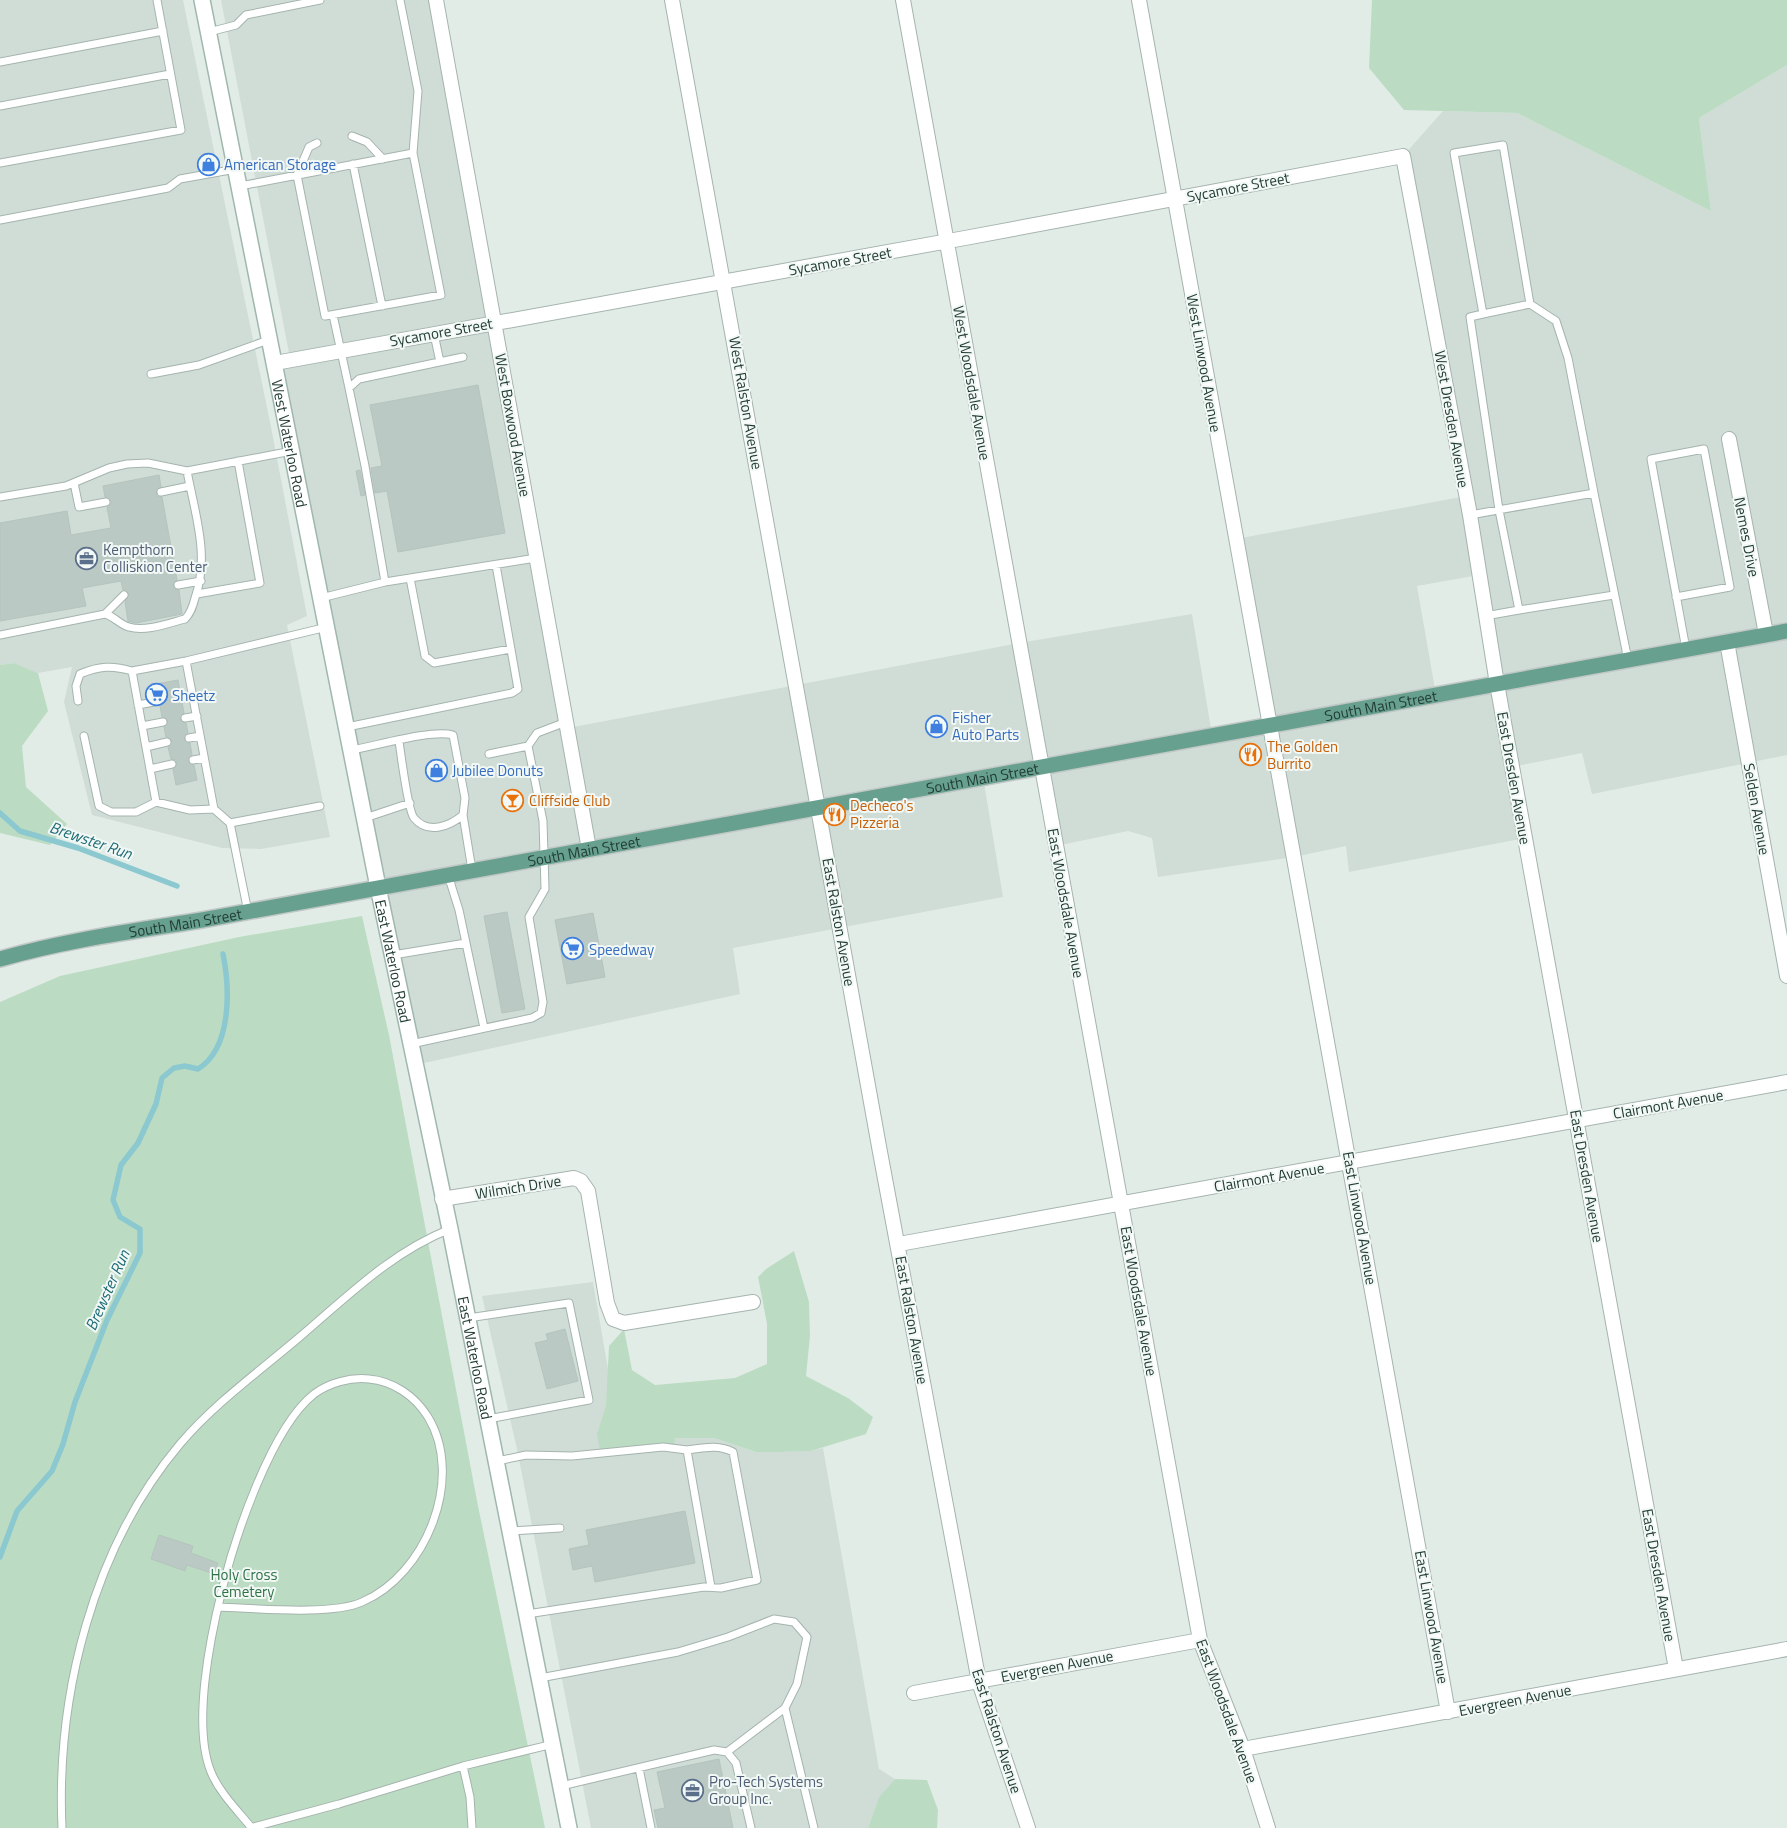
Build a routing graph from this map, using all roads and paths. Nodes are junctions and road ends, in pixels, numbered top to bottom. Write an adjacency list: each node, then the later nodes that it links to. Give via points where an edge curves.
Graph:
1 (157, 0): 9 (lane)
2 (320, 0): 10 (lane, via 246,15 236,25)
3 (400, 0): 16 (lane, via 418,91)
4 (436, 0): 32 (street, West Boxwood Avenue)
5 (672, 0): 27 (street, West Ralston Avenue)
6 (903, 0): 26 (street, West Woodsdale Avenue)
7 (1139, 0): 24 (street, West Linwood Avenue)
8 (206, 1): 10 (main road, West Waterloo Road)
9 (163, 31): 11 (lane); 12 (lane)
10 (209, 32): 21 (main road, West Waterloo Road)
11 (0, 62)
12 (170, 74): 13 (lane); 19 (lane, via 181,130)
13 (0, 106)
14 (352, 136): 18 (lane, via 367,142)
15 (317, 142): 22 (lane, via 309,147)
16 (413, 153): 18 (lane); 29 (lane, via 441,295)
17 (1404, 156): 24 (street, Sycamore Street); 52 (street, West Dresden Avenue)
18 (383, 158): 20 (lane)
19 (0, 163)
20 (353, 164): 22 (lane); 29 (lane)
21 (236, 169): 23 (main road, West Waterloo Road); 25 (lane, via 180,179 168,188)
22 (297, 175): 23 (lane); 31 (lane, via 325,316)
23 (240, 186): 34 (main road, West Waterloo Road)
24 (1175, 200): 26 (street, Sycamore Street); 87 (street, West Linwood Avenue)
25 (0, 220)
26 (946, 242): 27 (street, Sycamore Street); 102 (street, West Woodsdale Avenue)
27 (724, 281): 32 (street, Sycamore Street); 107 (street, West Ralston Avenue)
28 (1530, 304): 30 (lane); 30 (lane, via 1503,145 1454,153); 48 (lane, via 1556,321 1568,358)
29 (382, 306): 31 (lane)
30 (1483, 314): 51 (lane, via 1470,317)
31 (333, 315): 35 (lane)
32 (495, 322): 33 (street, Sycamore Street); 53 (street, West Boxwood Avenue)
33 (434, 333): 35 (street, Sycamore Street); 37 (lane)
34 (271, 339): 38 (main road, West Waterloo Road); 39 (lane, via 199,365)
35 (340, 351): 38 (street, Sycamore Street); 40 (lane)
36 (463, 357): 37 (lane)
37 (440, 362): 40 (lane, via 359,379)
38 (275, 363): 42 (main road, West Waterloo Road)
39 (151, 374)
40 (349, 388): 57 (lane)
41 (1729, 439): 69 (street, Nemes Drive)
42 (293, 451): 43 (lane); 63 (main road, West Waterloo Road)
43 (238, 461): 44 (lane); 59 (lane, via 260,583)
44 (187, 471): 45 (lane, via 148,463 127,464); 46 (lane)
45 (74, 483): 49 (lane); 50 (lane, via 79,507)
46 (190, 486): 47 (lane); 56 (lane, via 204,562)
47 (162, 492)
48 (1594, 493): 51 (lane); 61 (lane)
49 (0, 497)
50 (106, 502)
51 (1499, 510): 52 (lane); 64 (lane)
52 (1470, 516): 66 (street, West Dresden Avenue)
53 (536, 558): 54 (lane); 86 (street, West Boxwood Avenue)
54 (496, 565): 55 (lane); 72 (lane)
55 (410, 578): 57 (lane); 72 (lane, via 425,656 434,663)
56 (202, 580): 58 (lane); 59 (lane)
57 (385, 582): 63 (lane)
58 (178, 585)
59 (197, 594): 65 (lane, via 185,619 161,625 129,627)
60 (124, 595): 65 (lane)
61 (1614, 595): 64 (lane); 74 (lane)
62 (1676, 597): 62 (lane, via 1651,459 1704,449 1730,588); 73 (lane)
63 (321, 598): 67 (main road, West Waterloo Road)
64 (1519, 610): 66 (lane)
65 (105, 614): 70 (lane)
66 (1486, 616): 77 (street, West Dresden Avenue)
67 (327, 627): 75 (lane); 89 (main road, West Waterloo Road)
68 (1787, 631): 69 (main road, South Main Street)
69 (1766, 634): 71 (main road, South Main Street)
70 (0, 635)
71 (1727, 642): 73 (main road, South Main Street); 121 (street, Selden Avenue)
72 (511, 649): 89 (lane, via 518,689 512,693)
73 (1686, 649): 74 (main road, South Main Street)
74 (1628, 660): 77 (main road, South Main Street)
75 (186, 661): 76 (lane); 78 (lane)
76 (132, 671): 80 (lane, via 115,666 96,667 80,674 76,686); 82 (lane)
77 (1496, 684): 87 (main road, South Main Street); 125 (street, East Dresden Avenue)
78 (192, 695): 79 (lane); 83 (lane)
79 (181, 697)
80 (78, 701)
81 (159, 701): 82 (lane)
82 (138, 705): 88 (lane)
83 (197, 716): 84 (lane); 91 (lane)
84 (185, 718)
85 (163, 722): 88 (lane)
86 (566, 722): 95 (lane, via 537,733); 112 (street, West Boxwood Avenue)
87 (1270, 725): 102 (main road, South Main Street); 126 (street, East Linwood Avenue)
88 (142, 726): 96 (lane)
89 (347, 727): 97 (main road, West Waterloo Road)
90 (84, 736): 104 (lane, via 99,806 111,812 136,812)
91 (200, 736): 92 (lane); 99 (lane)
92 (189, 738)
93 (398, 741): 97 (lane); 105 (lane); 109 (lane, via 443,733 453,735 465,798)
94 (167, 742): 96 (lane)
95 (528, 746): 98 (lane); 113 (lane, via 543,821)
96 (146, 747): 103 (lane)
97 (351, 750): 110 (main road, West Waterloo Road)
98 (489, 754)
99 (204, 758): 100 (lane); 108 (lane)
100 (194, 760)
101 (172, 764): 103 (lane)
102 (1041, 766): 107 (main road, South Main Street); 128 (street, East Woodsdale Avenue)
103 (150, 769): 104 (lane)
104 (156, 802): 108 (lane, via 190,810)
105 (410, 803): 109 (lane, via 413,817 424,826 452,824); 110 (lane)
106 (320, 806): 111 (lane)
107 (818, 806): 112 (main road, South Main Street); 130 (street, East Ralston Avenue)
108 (214, 809): 111 (lane)
109 (463, 815): 114 (lane)
110 (365, 818): 116 (main road, West Waterloo Road)
111 (230, 823): 117 (lane)
112 (589, 849): 113 (main road, South Main Street)
113 (544, 857): 114 (main road, South Main Street); 122 (lane, via 545,888 529,917 543,1002 541,1013 532,1018)
114 (472, 870): 115 (main road, South Main Street)
115 (448, 875): 116 (main road, South Main Street); 118 (lane)
116 (378, 887): 117 (main road, South Main Street); 119 (main road, East Waterloo Road)
117 (248, 912): 120 (main road, South Main Street, via 46,946)
118 (466, 943): 119 (lane); 122 (lane)
119 (393, 955): 123 (main road, East Waterloo Road)
120 (0, 959)
121 (1787, 976)
122 (484, 1028): 123 (lane)
123 (411, 1044): 127 (main road, East Waterloo Road)
124 (1787, 1082): 125 (street, Clairmont Avenue)
125 (1577, 1121): 126 (street, Clairmont Avenue); 143 (street, East Dresden Avenue)
126 (1351, 1163): 128 (street, Clairmont Avenue); 148 (street, East Linwood Avenue)
127 (442, 1199): 129 (main road, East Waterloo Road); 131 (street, Wilmich Drive, via 574,1178 581,1180 588,1191 607,1303 613,1319 624,1323)
128 (1122, 1204): 130 (street, Clairmont Avenue); 141 (street, East Woodsdale Avenue)
129 (450, 1229): 132 (main road, East Waterloo Road); 156 (lane, via 389,1261 217,1407 181,1442 148,1486 111,1555 96,1595 78,1662 64,1749)
130 (899, 1244): 145 (street, East Ralston Avenue)
131 (753, 1302)
132 (468, 1318): 133 (main road, East Waterloo Road); 133 (lane, via 569,1303 590,1400)
133 (488, 1419): 135 (main road, East Waterloo Road)
134 (687, 1450): 135 (lane, via 663,1447 572,1456 526,1455); 138 (lane); 138 (lane, via 714,1446 733,1452 756,1580)
135 (497, 1461): 137 (main road, East Waterloo Road)
136 (560, 1528): 137 (lane)
137 (511, 1531): 140 (main road, East Waterloo Road)
138 (711, 1588): 140 (lane)
139 (218, 1607): 139 (lane, via 243,1518 274,1450 304,1404 325,1387 361,1378 386,1382 400,1388 414,1400 430,1419 435,1432 442,1469 441,1495 432,1527 418,1555 398,1578 363,1602 341,1608); 155 (lane, via 205,1682 205,1748 216,1784)
140 (527, 1614): 144 (main road, East Waterloo Road)
141 (1200, 1640): 145 (street, Evergreen Avenue); 150 (street, East Woodsdale Avenue)
142 (1787, 1649): 143 (street, Evergreen Avenue)
143 (1676, 1669): 148 (street, Evergreen Avenue)
144 (540, 1678): 147 (lane, via 678,1652 774,1619 794,1622 807,1638 798,1684); 149 (main road, East Waterloo Road)
145 (979, 1682): 146 (street, Evergreen Avenue); 162 (street, East Ralston Avenue)
146 (914, 1693)
147 (785, 1708): 151 (lane); 161 (lane)
148 (1448, 1712): 150 (street, Evergreen Avenue)
149 (553, 1744): 152 (lane); 154 (main road, East Waterloo Road)
150 (1243, 1749): 163 (street, East Woodsdale Avenue)
151 (727, 1752): 153 (lane, via 714,1750); 160 (lane, via 736,1763)
152 (463, 1766): 155 (lane); 157 (lane)
153 (639, 1768): 154 (lane); 159 (lane)
154 (562, 1786): 158 (main road, East Waterloo Road)
155 (250, 1827)
156 (62, 1828)
157 (472, 1828)
158 (569, 1828)
159 (651, 1828)
160 (751, 1828)
161 (814, 1828)
162 (1028, 1828)
163 (1268, 1828)

